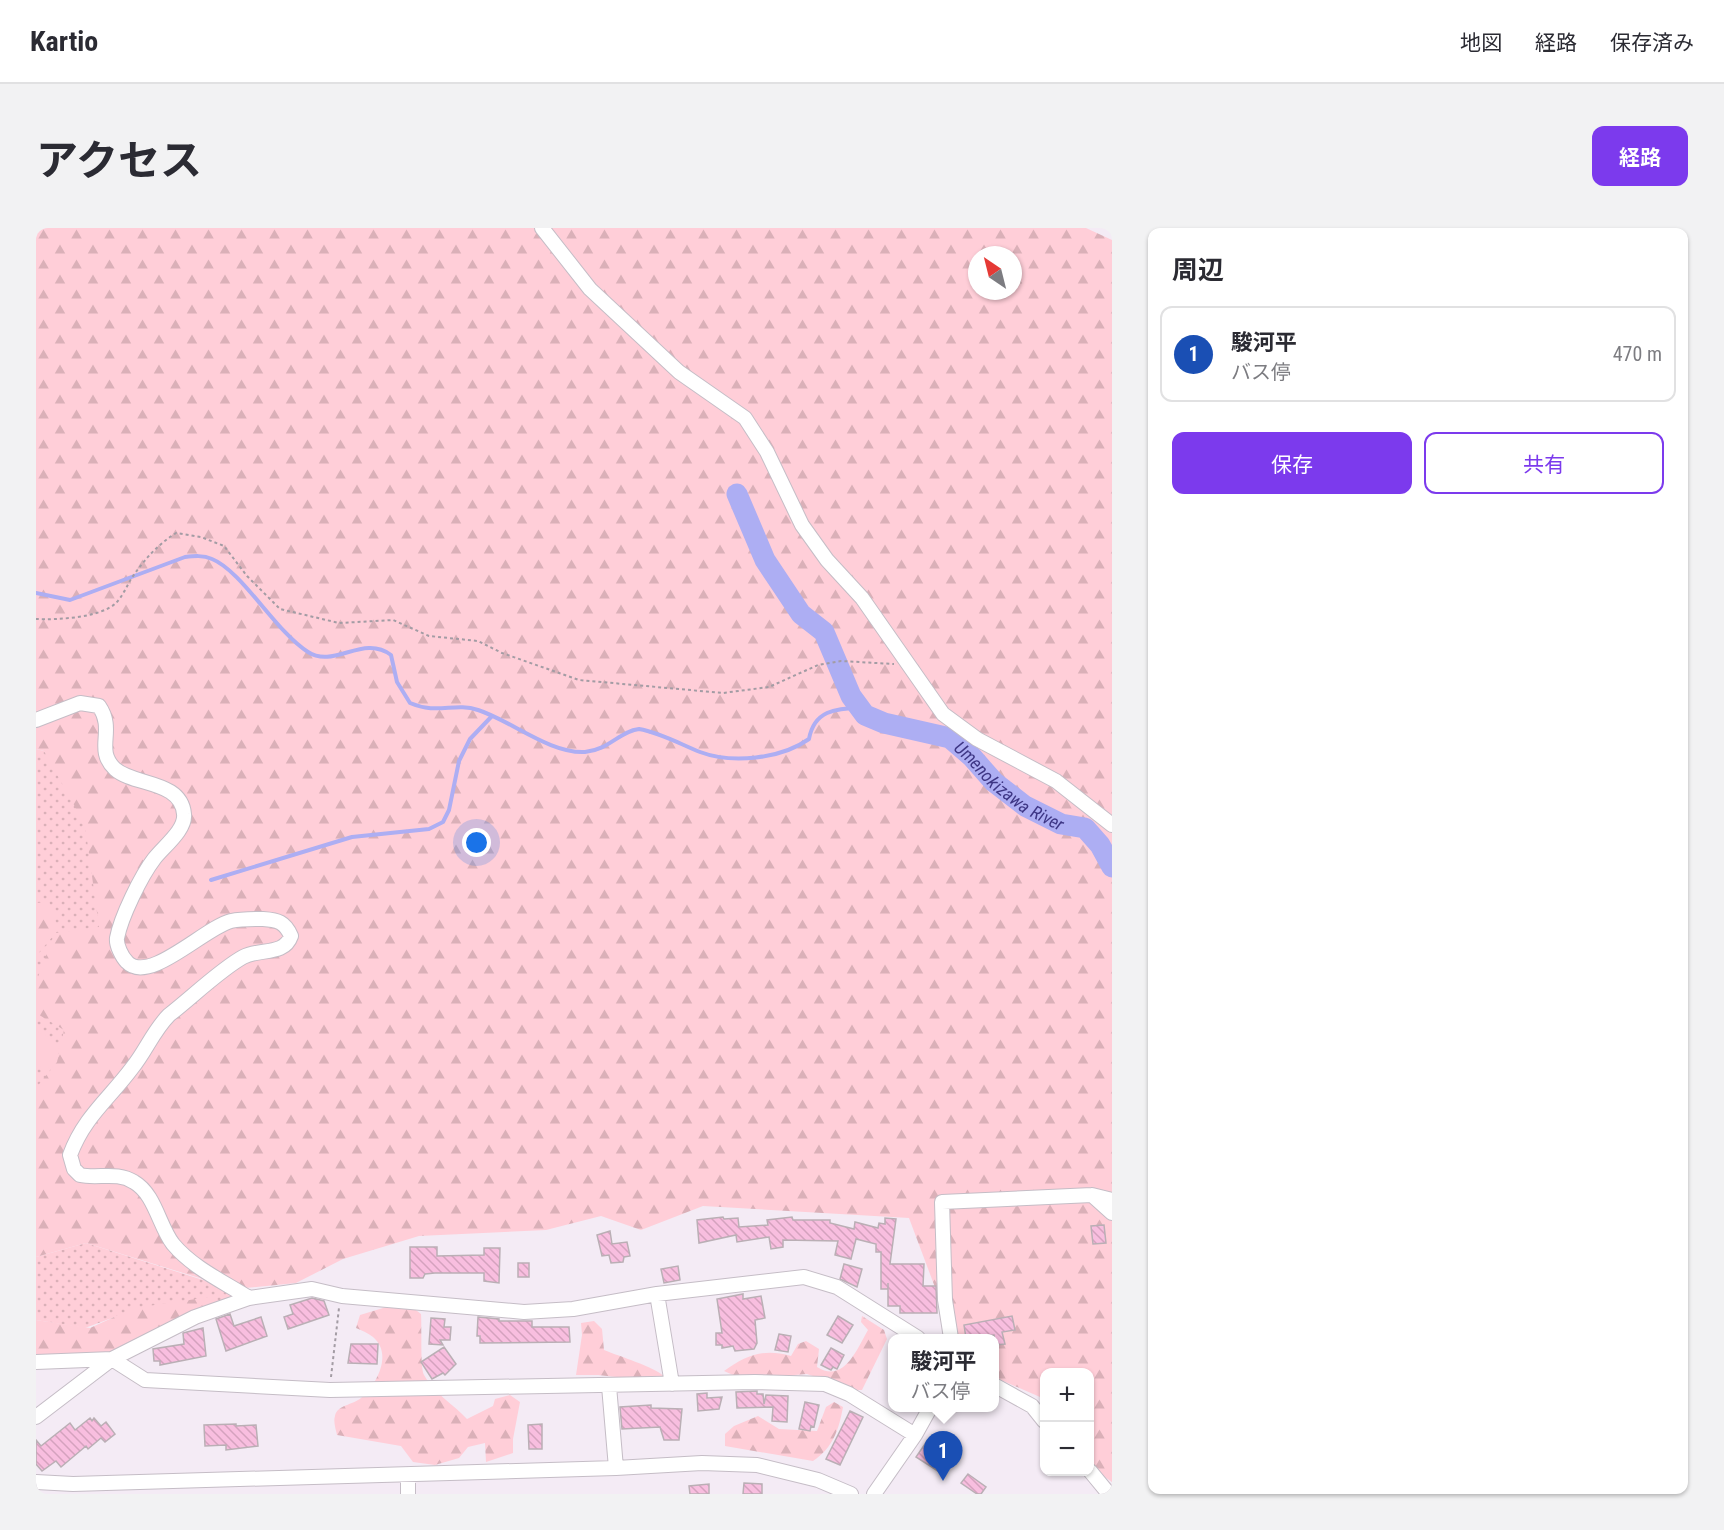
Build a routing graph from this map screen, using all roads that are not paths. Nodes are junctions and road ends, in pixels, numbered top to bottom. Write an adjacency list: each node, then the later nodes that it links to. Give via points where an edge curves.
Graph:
1 (542, 228): 3 (street, via 598,296 679,372 745,418 767,452 802,525 826,560 862,598 943,714 976,740 1056,781)
2 (36, 720): 8 (street, via 80,703 99,706 108,723 105,753 110,763 117,771 168,790 179,801 184,815 181,826 153,860 117,939 128,963 147,969 231,921 278,920 287,926 291,936 281,949 244,956 169,1015 133,1068 82,1126 70,1155 80,1175 108,1174 133,1181 145,1190 174,1245 199,1268)
3 (1112, 825)
4 (1092, 1195): 5 (street); 6 (street); 10 (street, via 942,1202 945,1300)
5 (1112, 1200)
6 (1112, 1213)
7 (657, 1294): 8 (street, via 573,1309 524,1312 342,1296 312,1289); 9 (street, via 804,1277 837,1287); 13 (street)
8 (249, 1298): 11 (street, via 195,1317)
9 (912, 1334)
10 (950, 1334)
11 (112, 1359): 12 (street); 14 (street, via 145,1380); 18 (street)
12 (36, 1362)
13 (672, 1384): 14 (street); 19 (street, via 825,1384)
14 (609, 1386): 20 (street)
15 (999, 1387): 17 (street, via 1032,1406)
16 (927, 1412): 19 (street)
17 (1040, 1415)
18 (36, 1417)
19 (915, 1435): 26 (street)
20 (616, 1468): 21 (street); 25 (street, via 702,1463 757,1465 818,1480)
21 (408, 1475): 23 (street); 24 (street)
22 (1093, 1476): 27 (street)
23 (36, 1482)
24 (408, 1494)
25 (851, 1494)
26 (874, 1494)
27 (1109, 1494)

